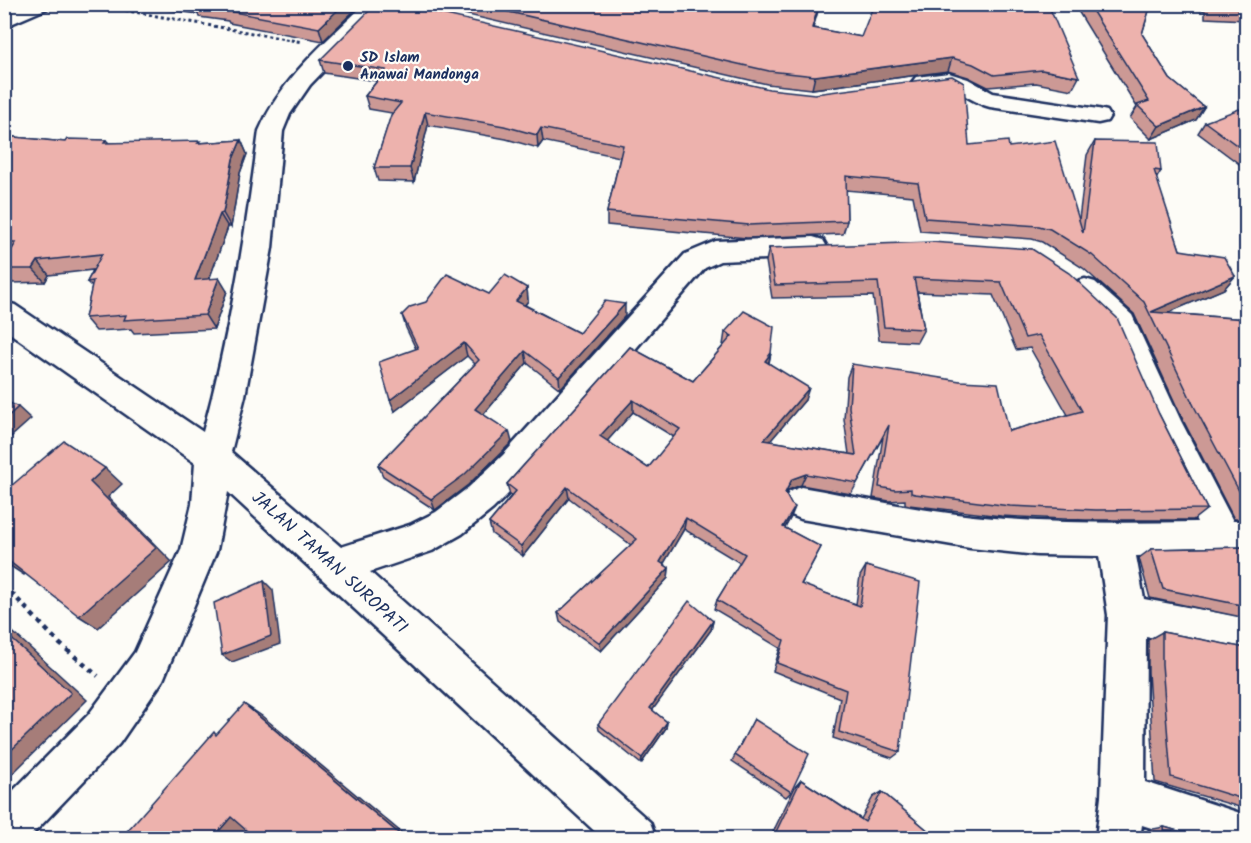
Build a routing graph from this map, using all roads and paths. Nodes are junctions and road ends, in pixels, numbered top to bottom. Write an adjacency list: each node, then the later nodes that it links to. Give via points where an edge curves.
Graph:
1 (41, 4): 4 (street)
2 (90, 4): 5 (path)
3 (386, 6): 5 (street)
4 (4, 21)
5 (336, 45): 11 (street, via 276,114 258,248)
6 (899, 86): 7 (street, via 948,80 980,98)
7 (1098, 116)
8 (844, 246): 15 (street, via 716,251 695,261 515,465 481,498 449,524 419,539)
9 (1064, 272): 13 (street, via 1121,323 1166,425)
10 (4, 313): 11 (street, JALAN TAMAN SUROPATI)
11 (213, 458): 15 (street, JALAN TAMAN SUROPATI); 19 (street, via 210,504 200,550 149,666)
12 (801, 503): 14 (street, via 970,532)
13 (1235, 537): 14 (street)
14 (1115, 540): 17 (street)
15 (336, 566): 23 (street, JALAN TAMAN SUROPATI)
16 (4, 585): 19 (path, via 60,644)
17 (1127, 615): 18 (street); 20 (street)
18 (1246, 638)
19 (126, 700): 21 (street, via 104,729)
20 (1121, 818): 22 (street)
21 (4, 832)
22 (1246, 837)
23 (634, 838)

